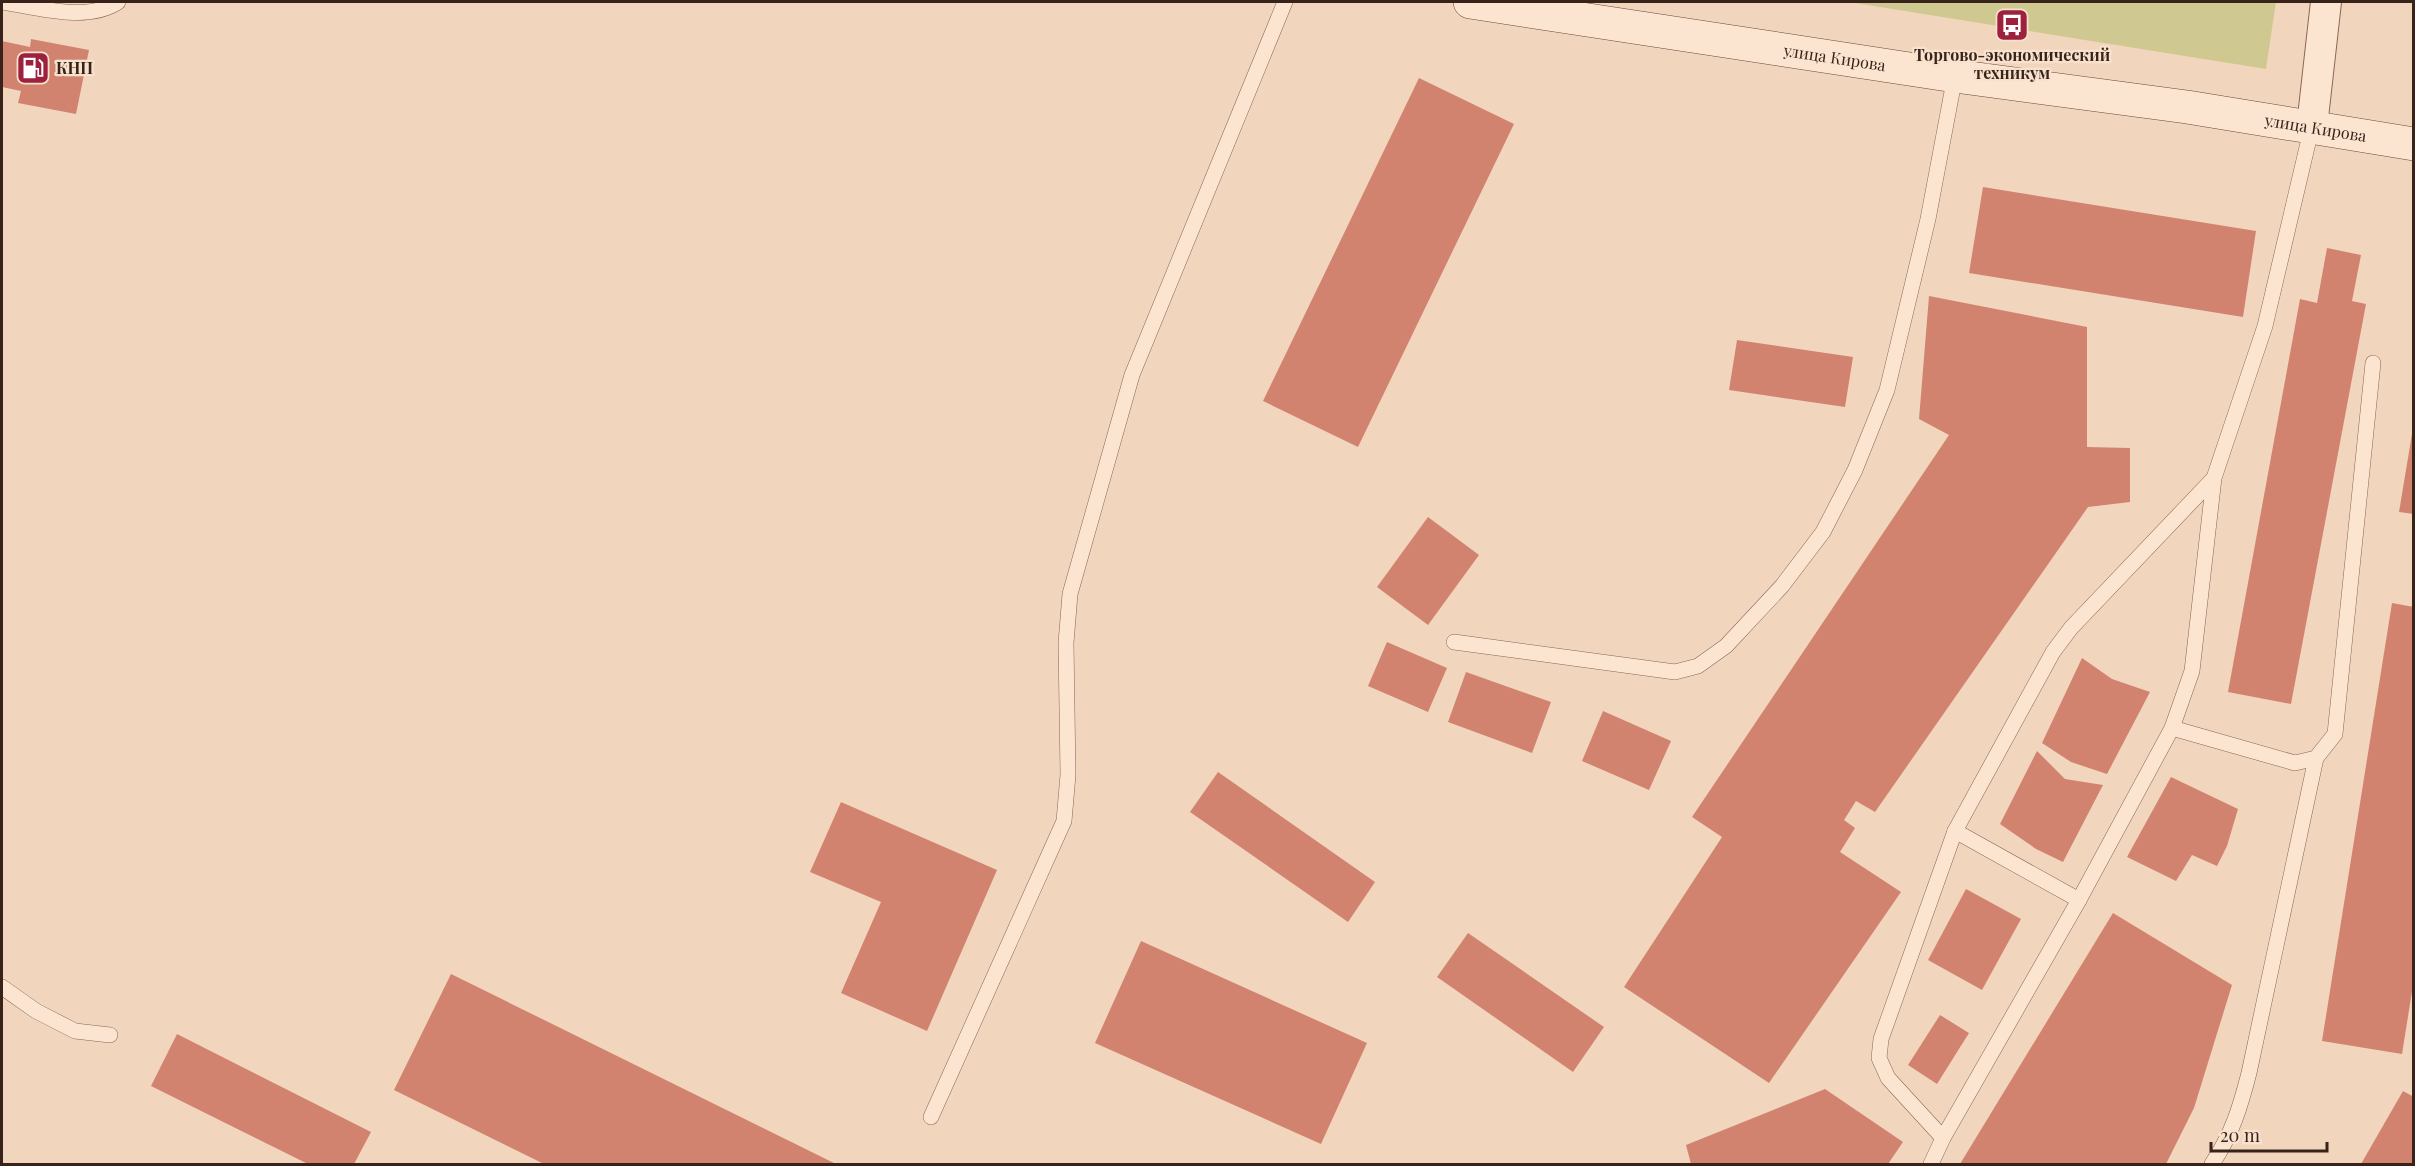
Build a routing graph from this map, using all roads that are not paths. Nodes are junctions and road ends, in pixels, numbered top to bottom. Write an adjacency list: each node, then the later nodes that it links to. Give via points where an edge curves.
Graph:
1 (2, 2): 2 (lane, via 79,13 109,8)
2 (118, 2)
3 (1285, 2): 18 (lane, via 1132,375 1070,594 1064,821)
4 (1470, 2): 6 (main road, улица Кирова)
5 (2326, 2): 7 (street)
6 (1955, 76): 7 (main road, улица Кирова); 11 (lane, via 1928,219 1887,390 1855,470 1823,532 1782,586 1726,646 1698,666 1675,672)
7 (2312, 126): 8 (main road, улица Кирова); 10 (lane, via 2265,326)
8 (2414, 144)
9 (2373, 363): 13 (lane, via 2335,734)
10 (2214, 478): 12 (lane, via 2192,671); 14 (lane, via 2071,628 2053,652)
11 (1454, 642)
12 (2172, 728): 13 (lane, via 2295,763); 15 (lane)
13 (2316, 758): 21 (lane, via 2247,1084 2227,1142)
14 (1955, 831): 15 (lane); 19 (lane, via 1881,1039 1879,1058 1888,1078)
15 (2079, 900): 19 (lane)
16 (2, 987): 17 (lane, via 36,1011 75,1030)
17 (110, 1035)
18 (931, 1117)
19 (1944, 1138): 20 (lane)
20 (1931, 1164)
21 (2212, 1164)

